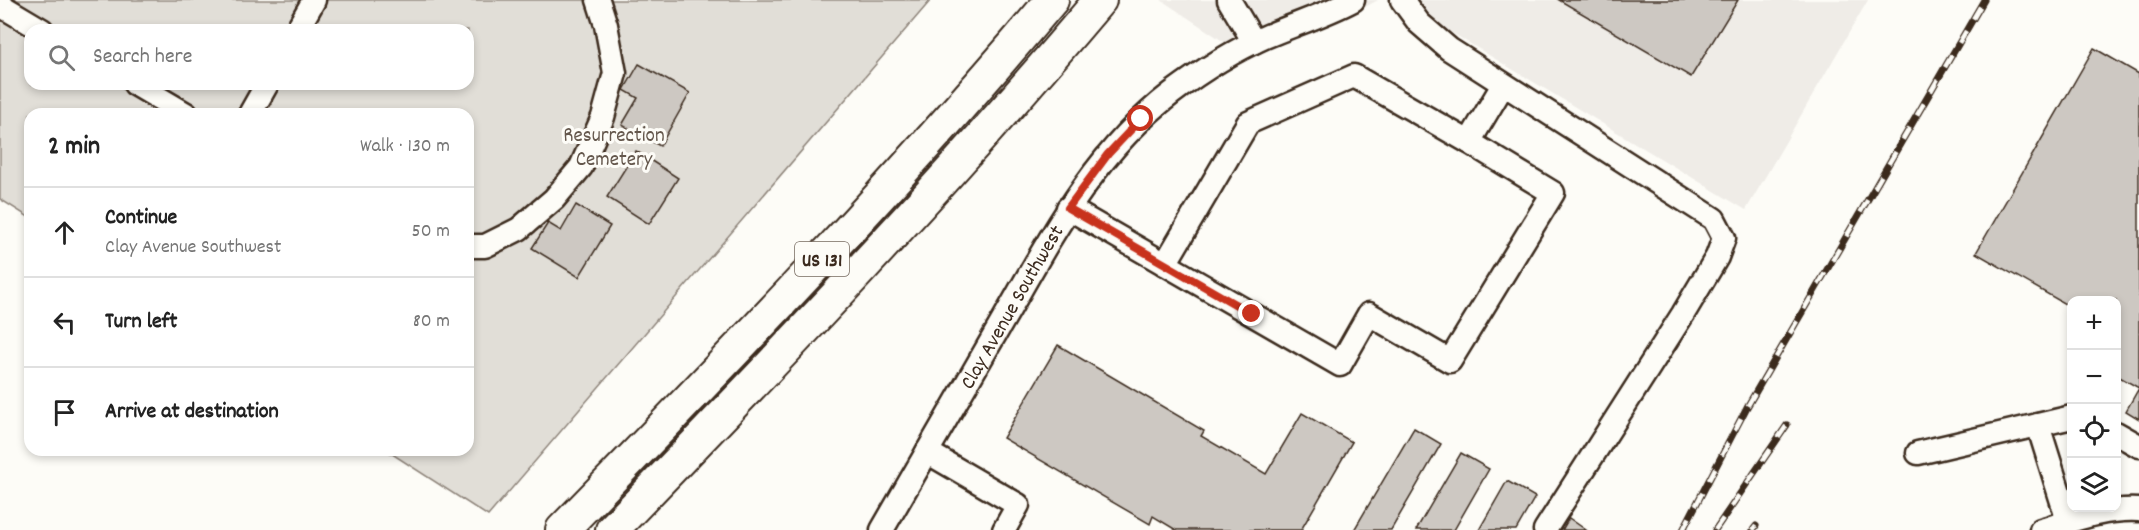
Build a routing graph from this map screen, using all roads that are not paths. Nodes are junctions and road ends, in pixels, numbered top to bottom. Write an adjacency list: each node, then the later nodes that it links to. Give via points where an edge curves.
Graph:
1 (314, 0): 10 (street)
2 (598, 0): 19 (street, via 615,73 603,117 581,167 554,199 519,229 485,246)
3 (1052, 0): 29 (highway, US 131, via 834,246)
4 (1100, 0): 23 (highway, US 131, via 936,187)
5 (1229, 0): 11 (street)
6 (1353, 0): 11 (street, Clay Avenue Southwest)
7 (1402, 0): 12 (street, via 1419,23 1449,49)
8 (0, 5): 9 (street)
9 (32, 24)
10 (300, 24)
11 (1254, 42): 18 (street, Clay Avenue Southwest, via 1208,68 1141,119 1108,154)
12 (1503, 86): 17 (street); 36 (street, via 1714,219 1724,238 1683,314)
13 (145, 90): 15 (street)
14 (264, 90): 16 (street)
15 (176, 108)
16 (253, 108)
17 (1469, 142): 20 (street, via 1354,76 1248,123); 20 (street, via 1552,193 1450,361 1369,314 1340,365)
18 (1068, 208): 20 (street); 26 (street, Clay Avenue Southwest)
19 (474, 246)
20 (1165, 264)
21 (2067, 418): 22 (street)
22 (2038, 425): 27 (street); 30 (street)
23 (704, 434): 32 (highway, US 131); 33 (highway)
24 (2121, 436): 25 (street)
25 (2139, 446)
26 (927, 452): 34 (street, Clay Avenue Southwest); 35 (street, via 1018,505)
27 (1918, 453)
28 (2139, 510): 30 (street, via 2121,509)
29 (572, 519): 31 (highway)
30 (2068, 521): 37 (street)
31 (556, 530)
32 (612, 530)
33 (625, 530)
34 (882, 530)
35 (1004, 530)
36 (1545, 530)
37 (2042, 530)

